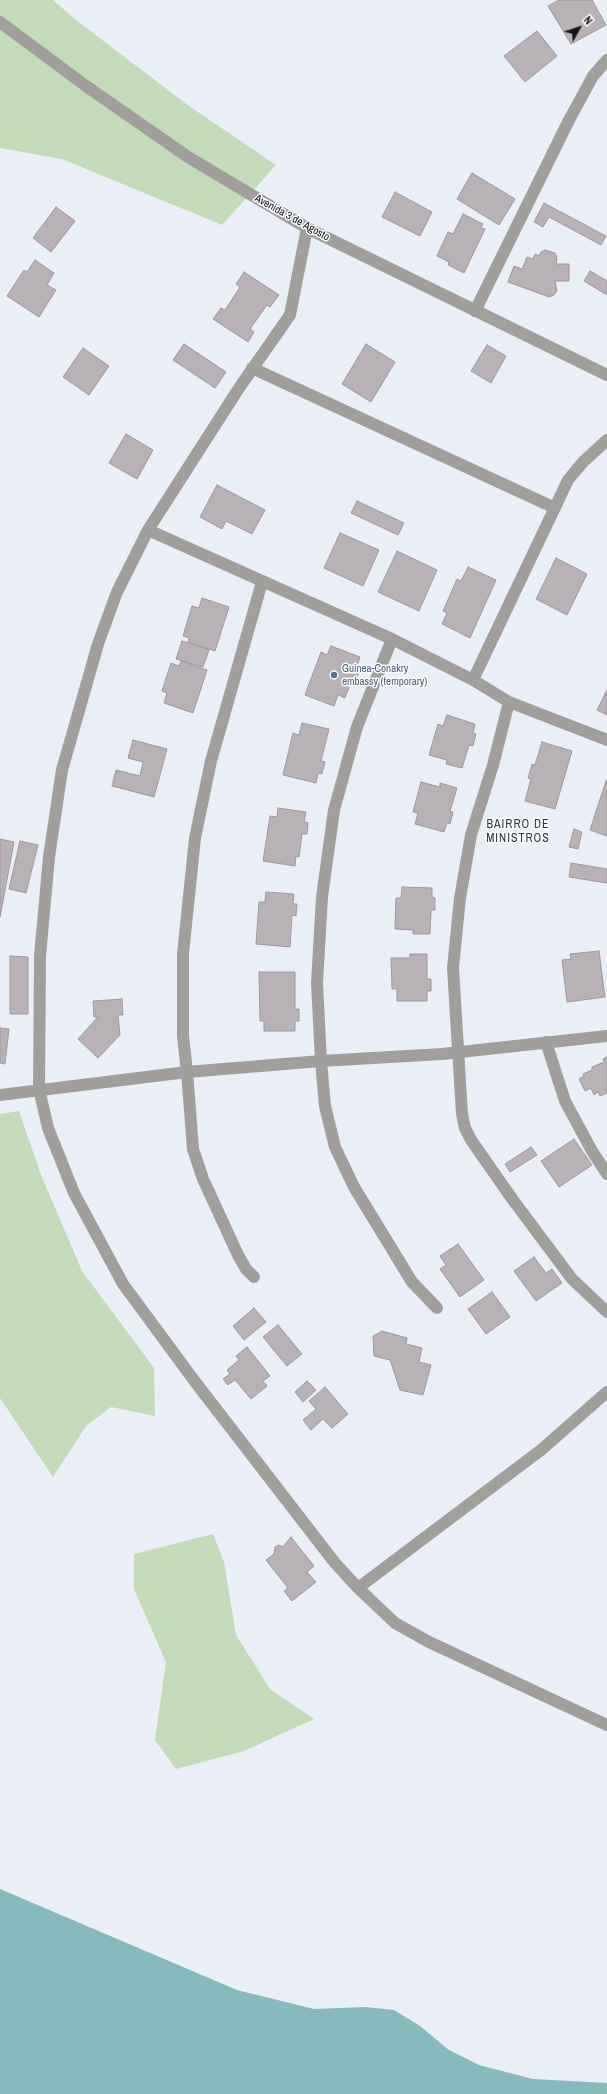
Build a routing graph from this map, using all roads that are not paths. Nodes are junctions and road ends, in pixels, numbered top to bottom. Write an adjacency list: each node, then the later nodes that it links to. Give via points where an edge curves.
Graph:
1 (0, 22): 3 (street, Avenida 3 de Agosto, via 188,157)
2 (607, 60): 4 (street, via 593,76 568,122)
3 (307, 228): 4 (street, Avenida 3 de Agosto); 5 (street, via 290,315)
4 (475, 311): 6 (street, Avenida 3 de Agosto)
5 (252, 368): 8 (street); 9 (street)
6 (607, 375)
7 (607, 440): 8 (street, via 568,480)
8 (555, 508): 12 (street)
9 (148, 530): 10 (street); 20 (street, via 117,592 101,636 62,770 49,856 40,956)
10 (262, 582): 11 (street); 19 (street, via 211,761 195,838 183,954 183,1036)
11 (392, 639): 12 (street); 18 (street, via 357,728 334,810 322,897 317,983)
12 (473, 680): 13 (street)
13 (509, 702): 14 (street); 17 (street, via 471,835 460,898 453,968)
14 (607, 740)
15 (607, 1036): 16 (street)
16 (546, 1042): 17 (street); 22 (street, via 565,1101)
17 (458, 1052): 18 (street); 25 (street, via 465,1128 513,1200 572,1279)
18 (321, 1061): 19 (street); 24 (street, via 325,1106 335,1147 354,1187 412,1282)
19 (186, 1072): 20 (street); 23 (street, via 193,1149 203,1179 238,1255)
20 (39, 1089): 21 (street); 27 (street, via 48,1128 74,1193 123,1284 335,1563)
21 (0, 1094)
22 (607, 1174)
23 (254, 1277)
24 (437, 1308)
25 (607, 1312)
26 (607, 1392): 27 (street, via 541,1450)
27 (358, 1588): 28 (street, via 395,1623 429,1642)
28 (607, 1725)

